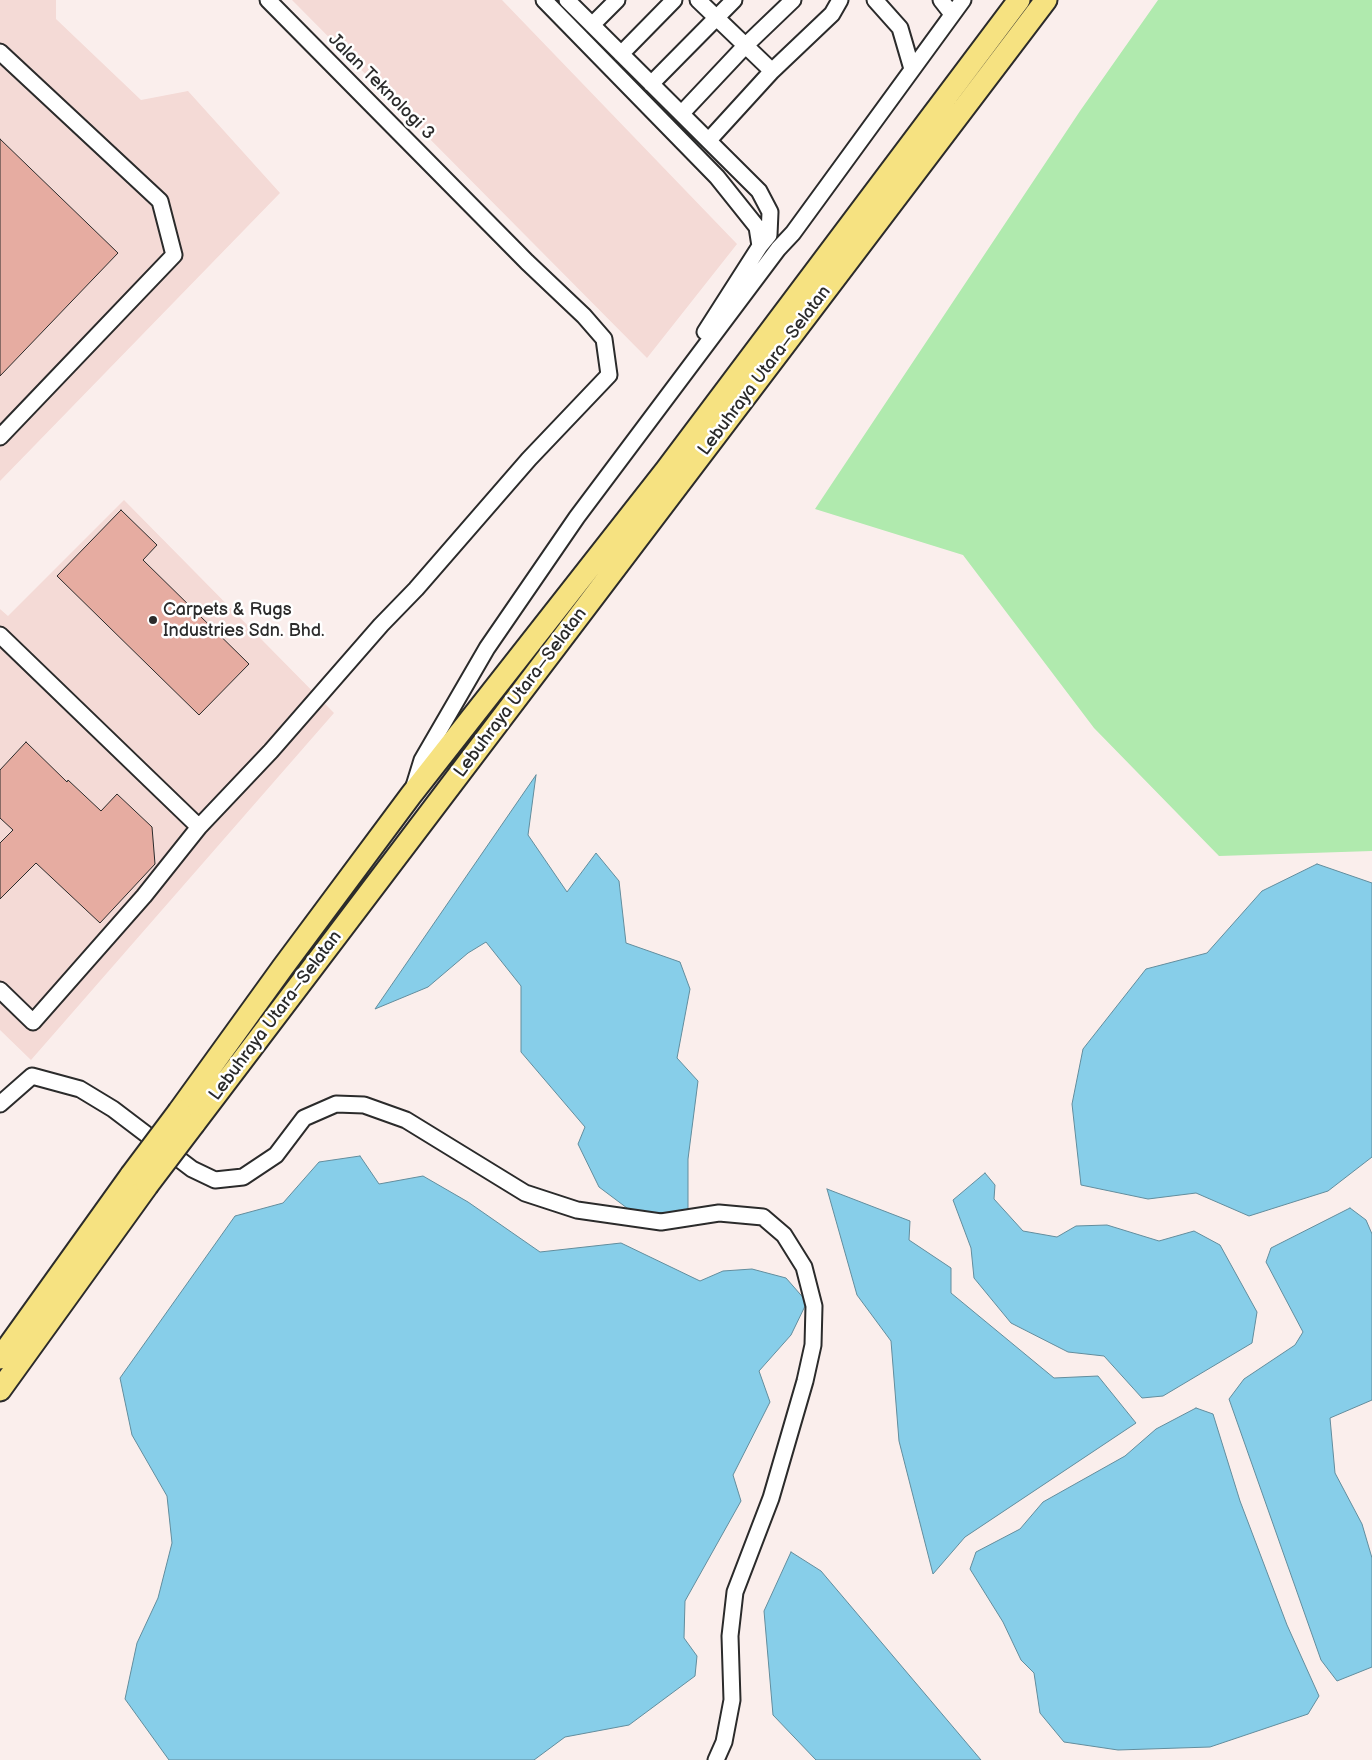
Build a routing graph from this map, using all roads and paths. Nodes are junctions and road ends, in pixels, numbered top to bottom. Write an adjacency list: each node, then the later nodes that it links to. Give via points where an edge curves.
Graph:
1 (268, 0): 31 (street, Jalan Teknologi 3, via 584,316 604,339 608,375)
2 (544, 0): 26 (street, via 717,177 757,228)
3 (567, 0): 17 (street)
4 (617, 0): 17 (street)
5 (674, 0): 20 (street)
6 (698, 0): 16 (street)
7 (734, 0): 16 (street)
8 (793, 0): 18 (street)
9 (840, 0): 22 (street, via 832,14)
10 (875, 0): 21 (street, via 900,28)
11 (941, 0): 15 (street)
12 (963, 0): 15 (street)
13 (1019, 0): 30 (highway, Lebuhraya Utara–Selatan, via 666,470)
14 (1046, 0): 34 (highway, Lebuhraya Utara–Selatan)
15 (952, 14): 21 (street)
16 (717, 18): 18 (street); 23 (street)
17 (592, 25): 20 (street)
18 (745, 46): 22 (street); 24 (street)
19 (0, 52): 28 (street, via 160,201 174,255)
20 (621, 54): 23 (street)
21 (912, 69): 27 (street, via 793,233)
22 (772, 72): 25 (street)
23 (651, 84): 24 (street)
24 (682, 113): 25 (street)
25 (709, 140): 26 (street, via 758,191 770,212 769,235)
26 (760, 246): 27 (street)
27 (644, 428): 30 (street, via 577,517 487,648 422,760)
28 (0, 437)
29 (0, 635): 31 (street)
30 (412, 795): 34 (highway, Lebuhraya Utara–Selatan, via 284,967)
31 (199, 827): 32 (street, Jalan Teknologi 3, via 144,896 33,1022)
32 (0, 990)
33 (0, 1104): 38 (street, via 32,1076 80,1089 113,1109 192,1169 215,1180 243,1177 276,1156 304,1118 336,1104 364,1105 406,1120 525,1193 577,1210 661,1222 719,1213 763,1217 784,1235 804,1267 814,1306 813,1345 771,1498 735,1592 730,1636 732,1700 724,1742)
34 (187, 1118): 35 (highway, Lebuhraya Utara–Selatan, bridge)
35 (139, 1180): 36 (highway, Lebuhraya Utara–Selatan); 37 (highway, Lebuhraya Utara–Selatan)
36 (0, 1358)
37 (0, 1390)
38 (716, 1760)

